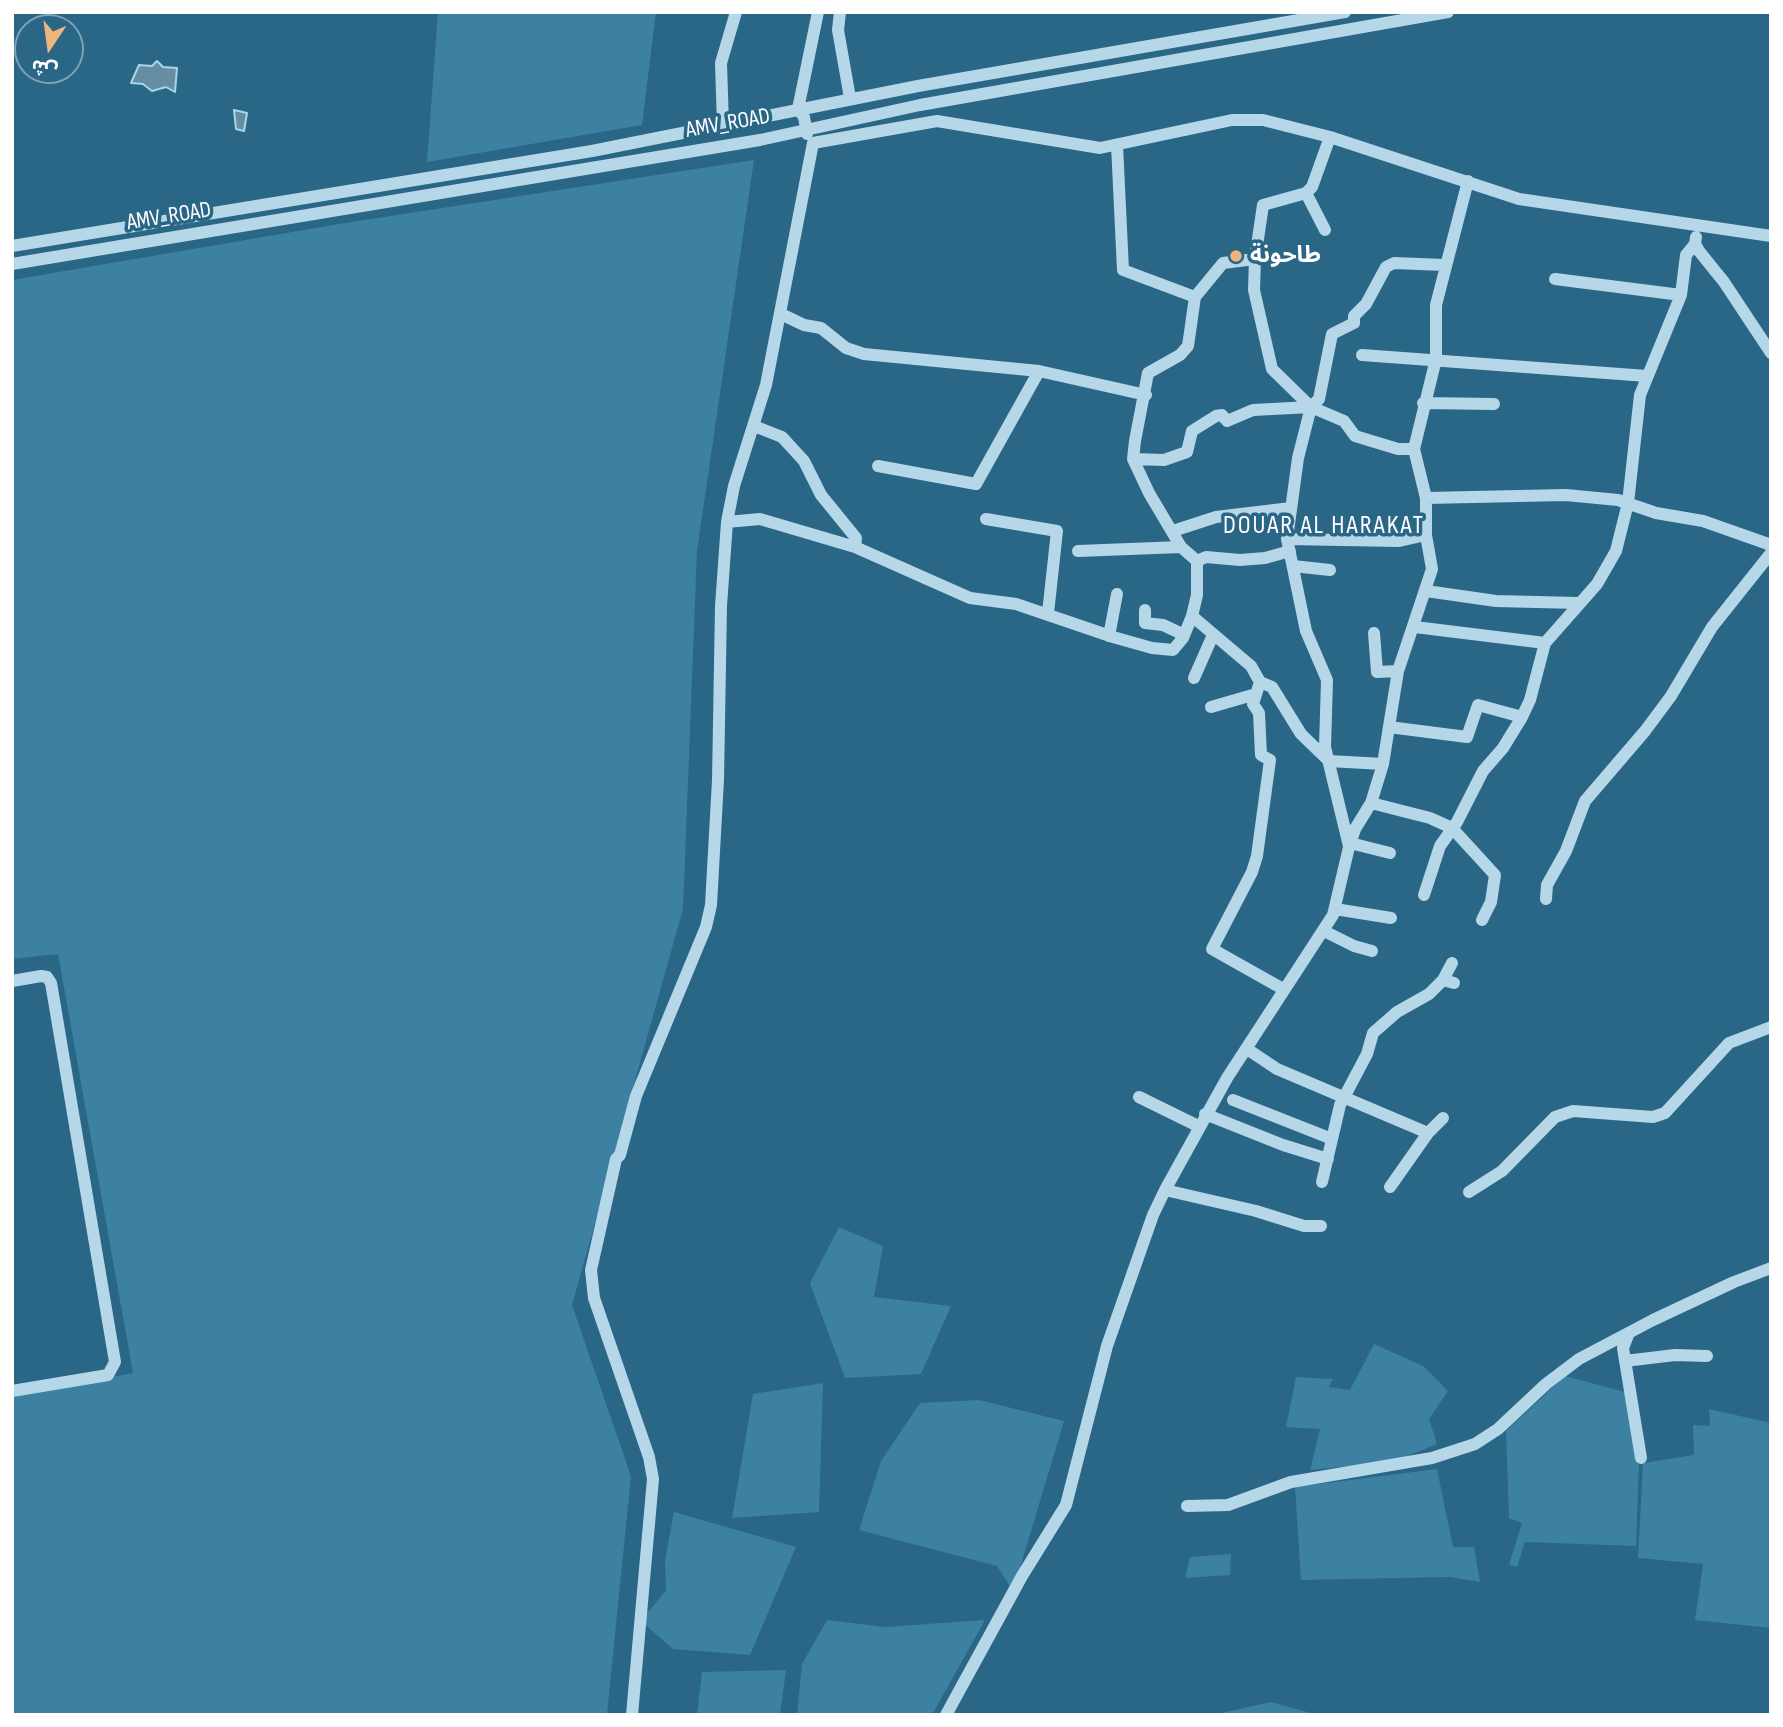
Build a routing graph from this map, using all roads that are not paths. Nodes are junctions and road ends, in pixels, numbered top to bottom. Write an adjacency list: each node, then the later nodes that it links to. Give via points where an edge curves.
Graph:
1 (736, 12): 9 (street, via 721,63)
2 (818, 12): 7 (street)
3 (840, 12): 6 (street, via 838,30)
4 (1345, 12): 6 (street)
5 (1448, 12): 10 (street, AMV_ROAD, via 920,105)
6 (850, 99): 7 (street)
7 (798, 109): 8 (street); 10 (street)
8 (747, 120): 9 (street); 12 (street, via 742,134)
9 (723, 125): 15 (street)
10 (805, 130): 12 (street, AMV_ROAD); 13 (street)
11 (1330, 137): 14 (street, via 1274,122 1244,120); 19 (street); 20 (street)
12 (750, 142): 17 (street, AMV_ROAD)
13 (813, 143): 14 (street, via 937,121 1088,148); 32 (street)
14 (1117, 145): 31 (street, via 1123,270)
15 (592, 151): 16 (street); 17 (street)
16 (565, 155): 18 (street); 25 (street)
17 (594, 168): 18 (street, AMV_ROAD)
18 (568, 172): 27 (street, AMV_ROAD)
19 (1468, 181): 21 (street, via 1519,199); 28 (street)
20 (1306, 193): 22 (street); 26 (street, via 1263,205)
21 (1697, 226): 23 (street); 24 (street)
22 (1325, 230)
23 (1771, 236)
24 (1695, 244): 30 (street, via 1686,255); 33 (street)
25 (12, 246)
26 (1255, 259): 31 (street, via 1223,263); 41 (street, via 1254,290 1272,369)
27 (12, 264)
28 (1444, 265): 35 (street, via 1436,305); 41 (street, via 1394,263 1386,267 1354,323 1332,334 1319,399)
29 (1555, 279): 30 (street)
30 (1681, 295): 37 (street)
31 (1195, 297): 38 (street, via 1188,346 1148,373)
32 (781, 314): 36 (street, via 821,328 846,348 864,354); 42 (street)
33 (1771, 353)
34 (1362, 355): 35 (street)
35 (1436, 359): 37 (street); 39 (street)
36 (1039, 371): 38 (street); 45 (street, via 976,484)
37 (1647, 376): 47 (street, via 1640,395)
38 (1146, 395): 44 (street)
39 (1423, 403): 40 (street); 43 (street)
40 (1494, 404)
41 (1311, 407): 43 (street, via 1344,421 1364,441); 44 (street, via 1254,410 1227,421 1216,416 1192,431 1187,452 1164,460); 48 (street)
42 (754, 426): 50 (street); 55 (street, via 782,437 804,461 821,495 856,538)
43 (1414, 449): 46 (street)
44 (1133, 459): 51 (street)
45 (878, 466)
46 (1426, 498): 47 (street, via 1566,495); 52 (street)
47 (1628, 503): 54 (street, via 1703,521); 64 (street, via 1616,551 1597,584)
48 (1291, 508): 51 (street, via 1216,517); 53 (street)
49 (986, 519): 66 (street, via 1057,531)
50 (727, 522): 55 (street, via 760,519); 119 (street, via 711,905 636,1096 613,1168 591,1270 594,1298 653,1479)
51 (1173, 531): 56 (street)
52 (1426, 535): 53 (street, via 1399,541); 62 (street, via 1432,569)
53 (1289, 545): 59 (street, via 1265,558 1206,557); 60 (street)
54 (1771, 545)
55 (855, 547): 66 (street, via 970,598)
56 (1181, 547): 57 (street); 59 (street)
57 (1078, 551)
58 (1771, 553): 87 (street, via 1712,627 1645,731 1585,801 1547,885)
59 (1198, 561): 67 (street)
60 (1293, 566): 61 (street); 80 (street, via 1306,631 1327,680 1325,747)
61 (1330, 570)
62 (1426, 591): 64 (street, via 1496,601); 68 (street)
63 (1117, 594): 71 (street)
64 (1578, 603): 73 (street)
65 (1146, 610): 72 (street, via 1145,623 1163,625)
66 (1048, 613): 71 (street)
67 (1192, 616): 70 (street); 72 (street)
68 (1415, 627): 73 (street); 74 (street)
69 (1374, 633): 74 (street, via 1377,672)
70 (1213, 635): 75 (street); 76 (street, via 1251,666)
71 (1109, 636): 72 (street, via 1173,650)
72 (1183, 638)
73 (1545, 643): 78 (street)
74 (1398, 671): 79 (street)
75 (1194, 678)
76 (1258, 688): 77 (street); 80 (street, via 1272,687 1301,734); 95 (street, via 1253,704 1259,713 1261,755 1270,760 1257,856 1212,949)
77 (1211, 707)
78 (1522, 717): 79 (street, via 1478,705 1467,737); 83 (street, via 1483,771)
79 (1389, 727): 81 (street)
80 (1329, 761): 81 (street); 84 (street)
81 (1383, 764): 82 (street)
82 (1371, 803): 83 (street); 84 (street)
83 (1452, 828): 86 (street, via 1440,846); 90 (street, via 1495,875 1492,902)
84 (1349, 844): 85 (street); 88 (street)
85 (1390, 853)
86 (1424, 895)
87 (1546, 899)
88 (1335, 909): 89 (street); 91 (street)
89 (1391, 918)
90 (1482, 920)
91 (1324, 931): 92 (street); 95 (street)
92 (1372, 951)
93 (1452, 962): 98 (street, via 1449,981 1397,1012 1373,1033)
94 (12, 981): 116 (street, via 41,976 51,983 115,1362 108,1374)
95 (1283, 989): 97 (street)
96 (1771, 1027): 110 (street, via 1729,1043 1665,1113 1653,1117 1573,1111 1555,1117 1502,1171)
97 (1247, 1049): 98 (street, via 1277,1069); 101 (street)
98 (1344, 1095): 104 (street); 105 (street)
99 (1139, 1097): 103 (street)
100 (1233, 1100): 105 (street)
101 (1205, 1114): 103 (street); 106 (street)
102 (1443, 1118): 104 (street)
103 (1198, 1126): 109 (street)
104 (1428, 1133): 108 (street)
105 (1332, 1139): 106 (street)
106 (1328, 1159): 107 (street)
107 (1322, 1182)
108 (1390, 1187)
109 (1165, 1190): 111 (street, via 1304,1226); 120 (street, via 1107,1346 1066,1505)
110 (1469, 1192)
111 (1321, 1226)
112 (1771, 1269): 113 (street, via 1734,1282)
113 (1628, 1335): 115 (street); 118 (street, via 1579,1359 1475,1444 1432,1458 1291,1482 1228,1505)
114 (1707, 1356): 115 (street)
115 (1625, 1361): 117 (street)
116 (12, 1391)
117 (1641, 1458)
118 (1187, 1506)
119 (632, 1715)
120 (946, 1715)

